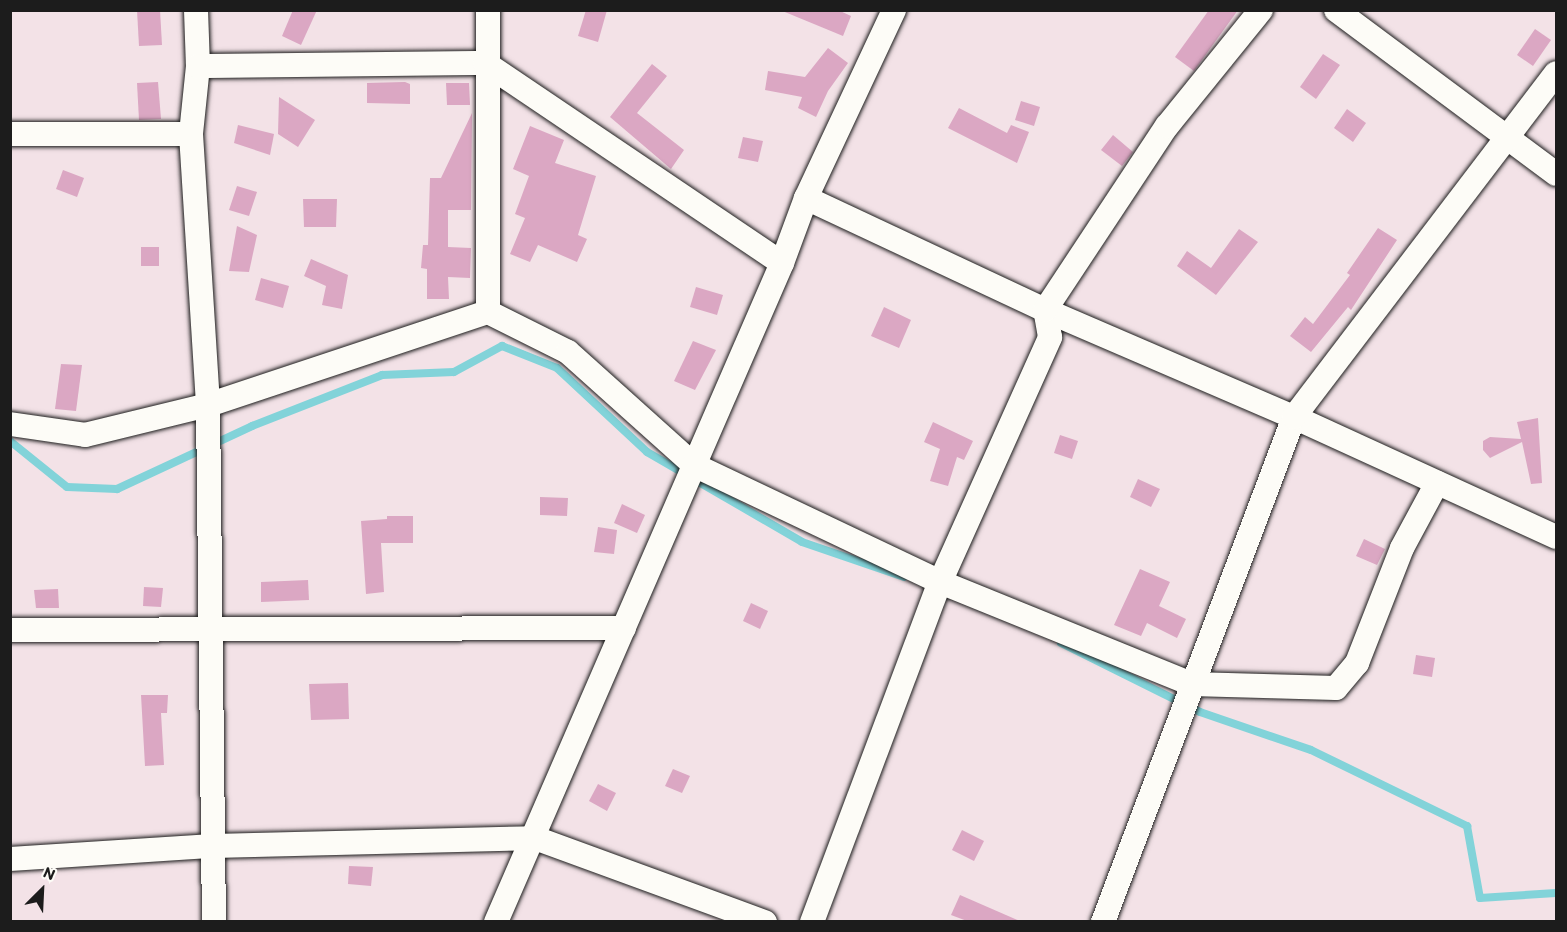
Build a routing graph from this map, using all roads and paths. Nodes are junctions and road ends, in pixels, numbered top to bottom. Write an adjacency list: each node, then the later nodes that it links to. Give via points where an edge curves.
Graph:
1 (196, 10): 7 (street)
2 (488, 10): 6 (street)
3 (894, 10): 13 (street)
4 (1261, 10): 15 (street, via 1167,126)
5 (1336, 10): 11 (street)
6 (485, 63): 7 (street); 14 (street); 16 (street)
7 (198, 66): 10 (street)
8 (1557, 73): 11 (street)
9 (10, 134): 10 (street)
10 (191, 134): 17 (street)
11 (1506, 136): 12 (street); 18 (street)
12 (1557, 174)
13 (806, 198): 14 (street); 15 (street)
14 (782, 263): 20 (street)
15 (1045, 310): 18 (street); 23 (street, via 1050,337)
16 (488, 312): 17 (street); 20 (street, via 568,352)
17 (208, 405): 19 (street, via 85,435); 24 (street)
18 (1294, 417): 21 (street); 27 (street)
19 (10, 424)
20 (694, 465): 23 (street); 25 (street)
21 (1437, 483): 22 (street); 27 (street, via 1402,548 1358,663 1336,688)
22 (1557, 537)
23 (940, 582): 27 (street); 34 (street)
24 (211, 628): 25 (street); 26 (street); 29 (street)
25 (624, 628): 28 (street)
26 (10, 630)
27 (1191, 684): 35 (street)
28 (535, 838): 29 (street); 32 (street); 33 (street)
29 (213, 846): 30 (street); 31 (street)
30 (10, 859)
31 (214, 921)
32 (496, 921)
33 (765, 921)
34 (812, 921)
35 (1102, 921)

